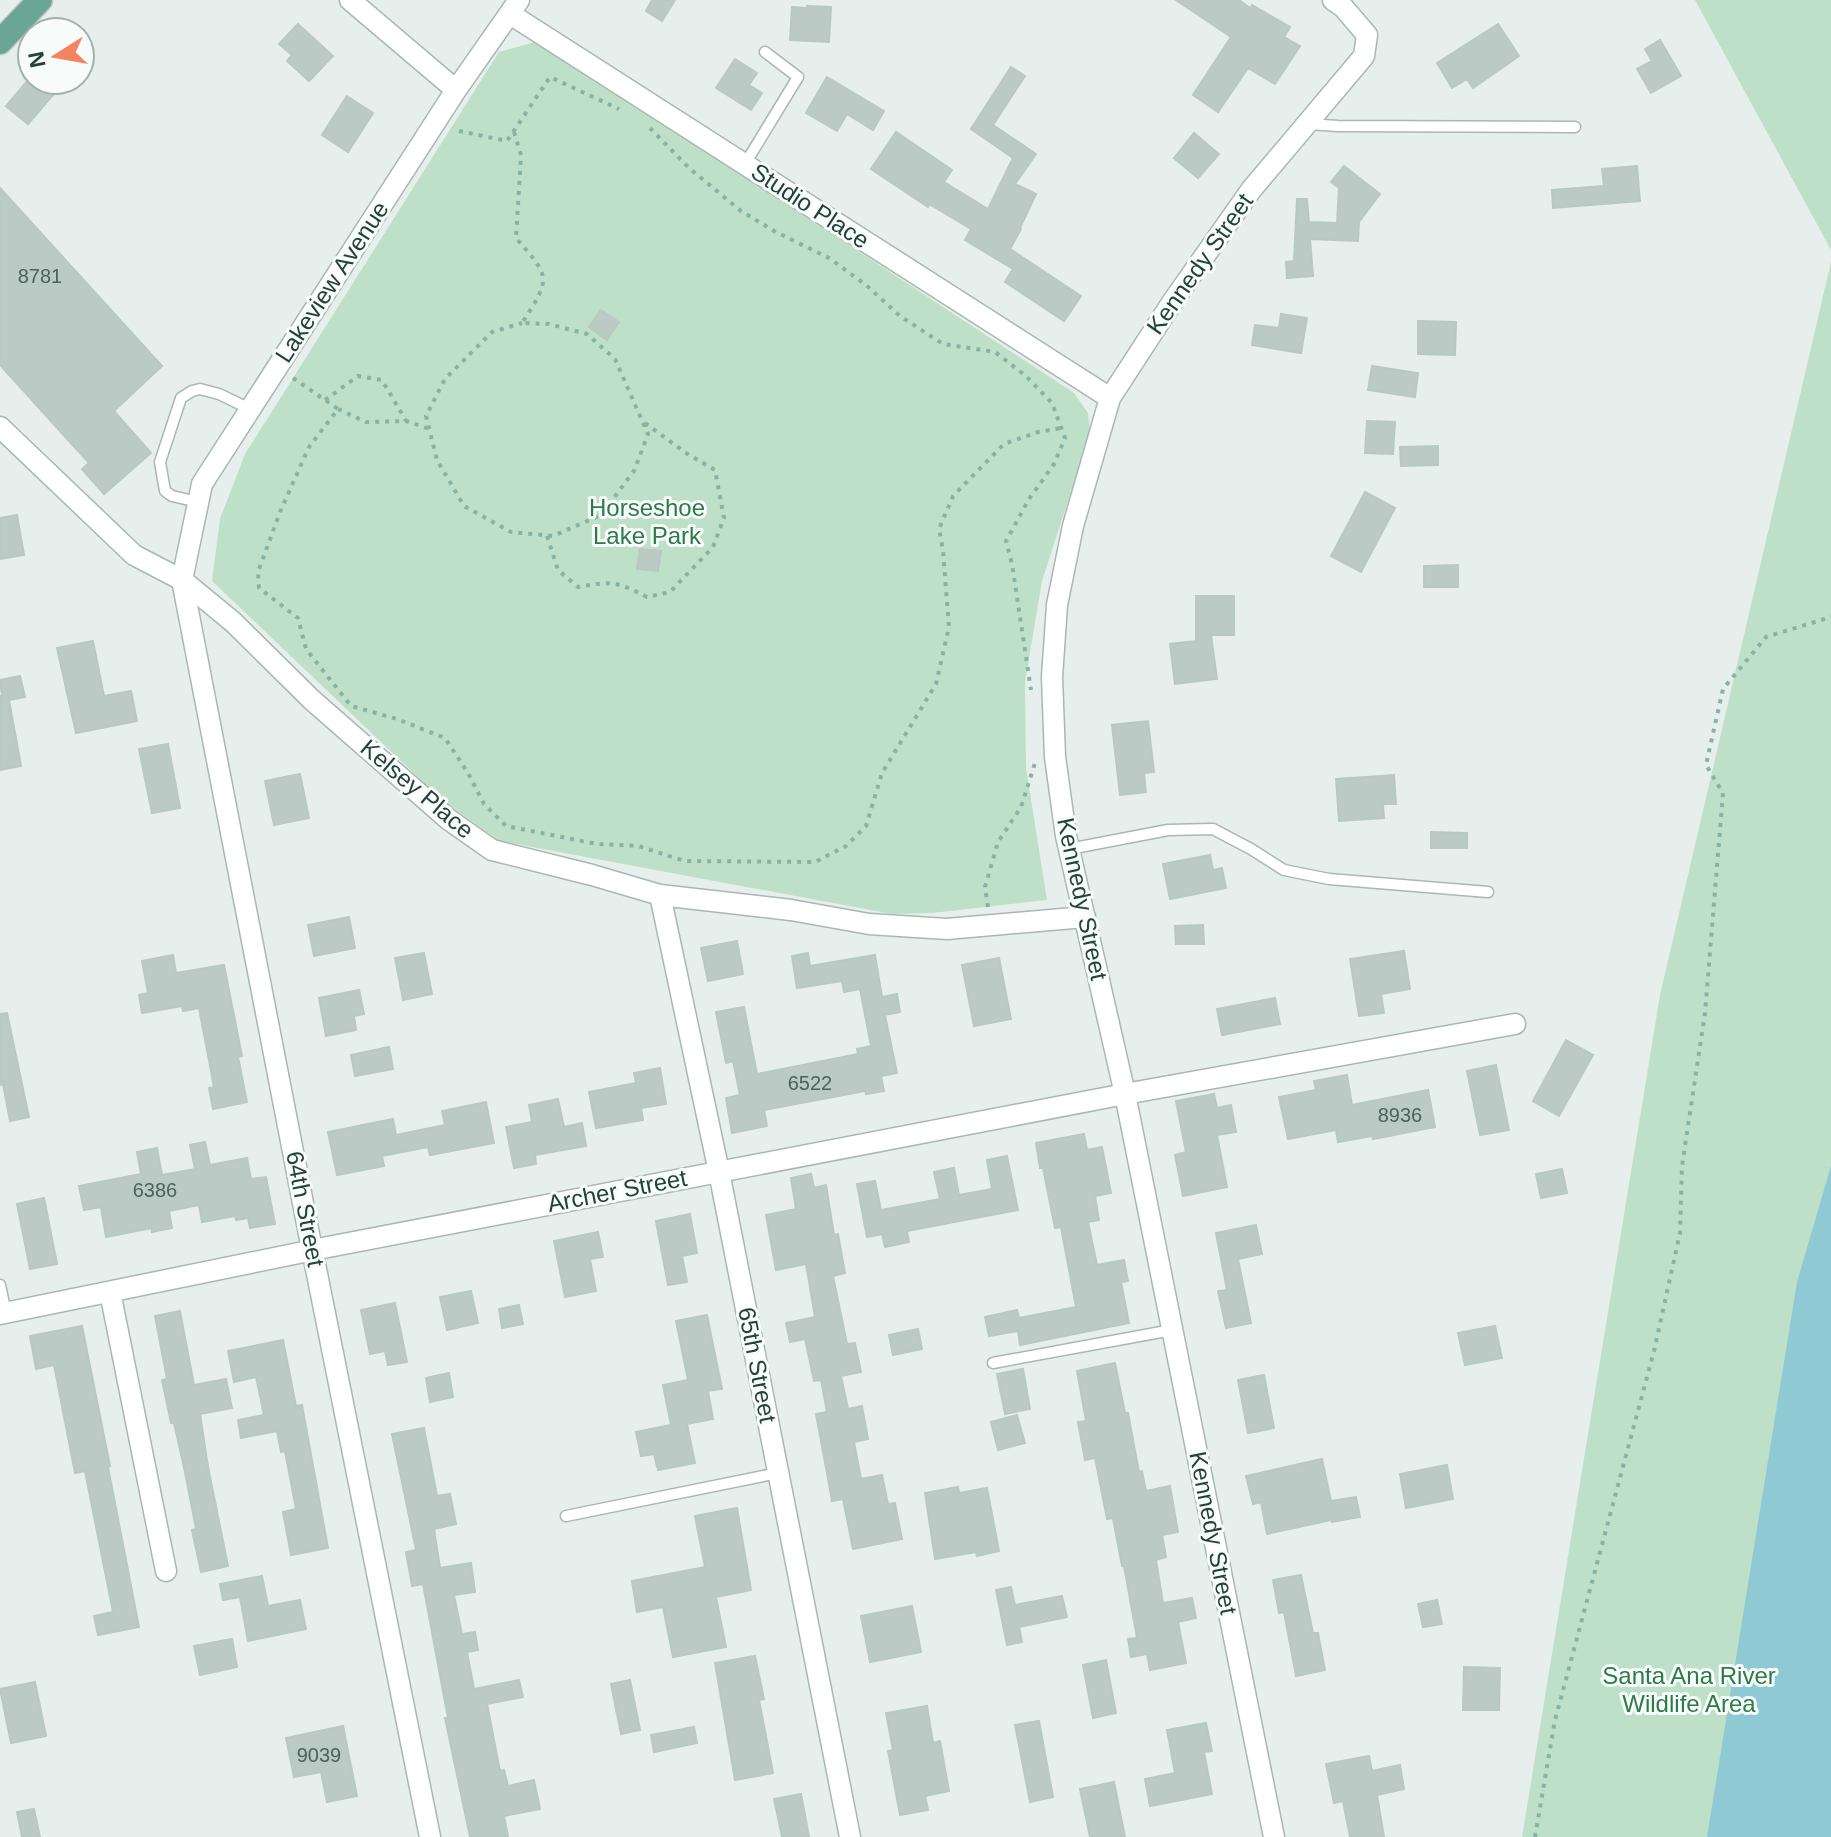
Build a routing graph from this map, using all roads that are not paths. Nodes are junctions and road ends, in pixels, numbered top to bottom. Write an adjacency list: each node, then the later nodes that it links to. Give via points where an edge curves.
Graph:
1 (40, 0): 5 (main road)
2 (350, 0): 7 (street)
3 (1333, 0): 8 (street, Kennedy Street, via 1367,35 1364,56)
4 (514, 7): 7 (street, Lakeview Avenue); 10 (street, Studio Place)
5 (0, 42)
6 (765, 52): 10 (lane, via 798,77)
7 (456, 90): 12 (street, Lakeview Avenue)
8 (1308, 124): 9 (lane); 11 (street, Kennedy Street, via 1243,202)
9 (1575, 127)
10 (745, 164): 11 (street, Studio Place)
11 (1110, 398): 16 (street, Kennedy Street, via 1073,526 1057,605 1052,677 1055,757)
12 (250, 409): 14 (street, Lakeview Avenue, via 202,484); 14 (lane, via 200,389 181,398 160,462 162,475 165,491)
13 (0, 427): 15 (street, Kelsey Place, via 134,555)
14 (198, 502): 15 (street, Lakeview Avenue)
15 (182, 580): 18 (street, Kelsey Place, via 438,811 492,850); 23 (street, 64th Street)
16 (1069, 849): 17 (lane, via 1168,830 1213,829 1284,870 1329,879); 19 (street, Kennedy Street)
17 (1488, 892)
18 (660, 895): 19 (street, Kelsey Place, via 869,924 947,929); 22 (street, 65th Street)
19 (1085, 917): 21 (street, Kennedy Street)
20 (1515, 1024): 21 (street, Archer Street)
21 (1125, 1094): 22 (street, Archer Street); 27 (street, Kennedy Street)
22 (719, 1172): 23 (street, Archer Street); 29 (street, 65th Street)
23 (313, 1251): 25 (street, Archer Street); 32 (street, 64th Street)
24 (0, 1285): 26 (lane)
25 (110, 1292): 26 (street, Archer Street); 31 (street)
26 (3, 1314)
27 (1172, 1330): 28 (lane); 34 (street, Kennedy Street)
28 (993, 1363)
29 (778, 1473): 30 (lane); 33 (street, 65th Street)
30 (566, 1516)
31 (166, 1571)
32 (430, 1837)
33 (850, 1837)
34 (1274, 1837)

